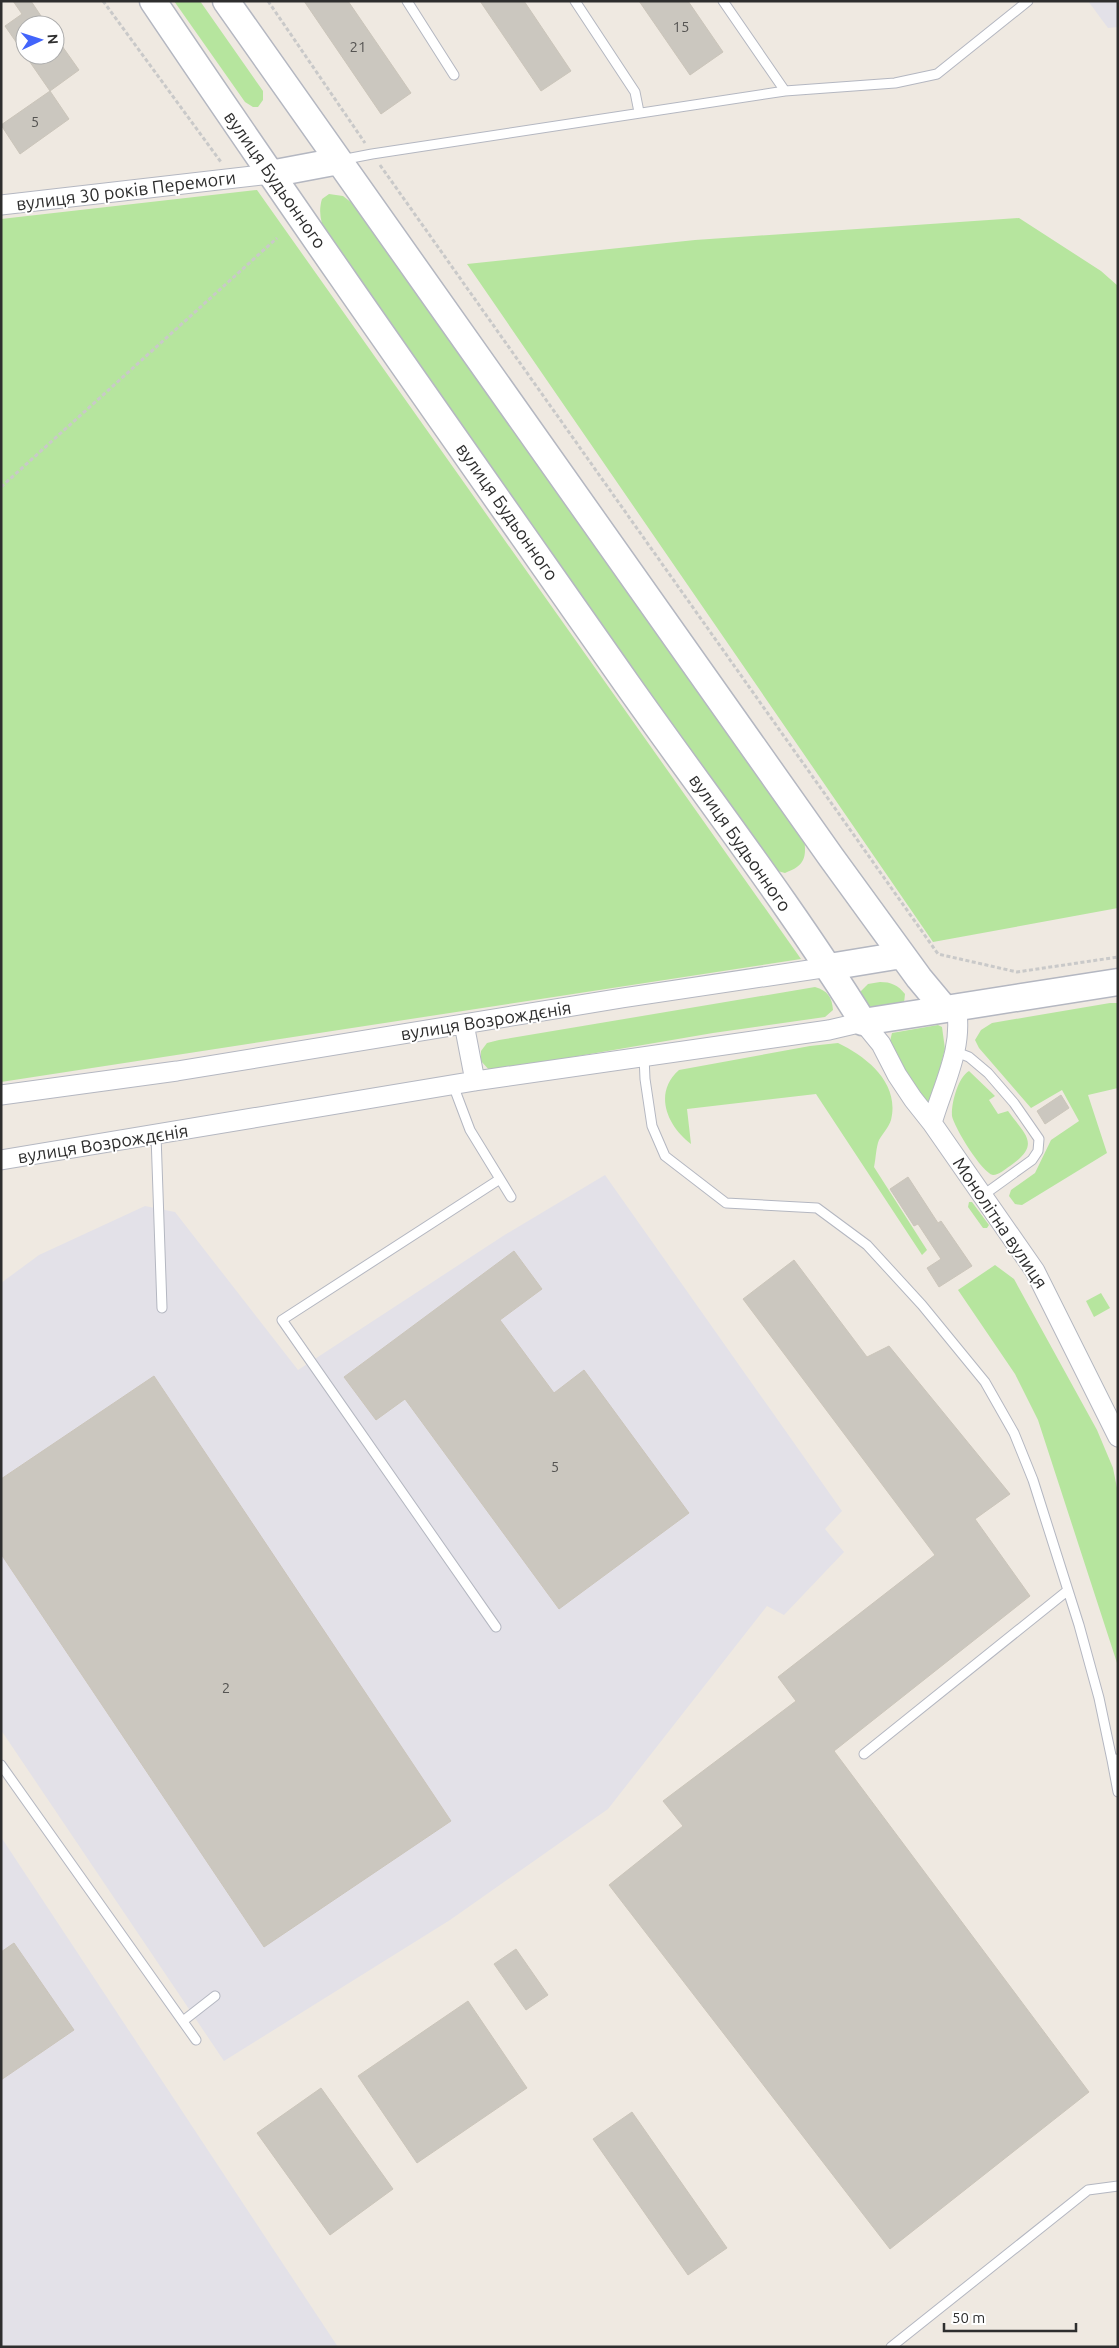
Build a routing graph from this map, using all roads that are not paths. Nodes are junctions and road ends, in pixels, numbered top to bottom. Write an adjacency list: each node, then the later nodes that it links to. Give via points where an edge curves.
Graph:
1 (153, 1): 11 (main road, вулиця Будьонного)
2 (226, 1): 10 (main road)
3 (408, 1): 7 (lane)
4 (574, 1): 9 (lane, via 635,92)
5 (723, 1): 8 (lane)
6 (1028, 1): 8 (lane, via 937,74 895,83)
7 (454, 75)
8 (785, 91): 9 (lane)
9 (639, 112): 10 (lane)
10 (339, 160): 11 (main road, вулиця 30 років Перемоги); 13 (main road)
11 (270, 174): 12 (street, вулиця 30 років Перемоги); 14 (main road, вулиця Будьонного)
12 (1, 205)
13 (902, 955): 14 (main road, вулиця Возрождєнія); 16 (main road)
14 (829, 966): 17 (main road, вулиця Будьонного); 18 (street, вулиця Возрождєнія)
15 (1118, 982): 16 (main road, вулиця Возрождєнія)
16 (950, 1008): 17 (main road, вулиця Возрождєнія); 19 (street, via 959,1031)
17 (863, 1022): 20 (street, вулиця Возрождєнія, via 829,1030); 24 (street, Монолітна вулиця, via 881,1044 913,1100)
18 (464, 1024): 21 (street); 23 (street, вулиця Возрождєнія, via 177,1071)
19 (956, 1052): 24 (street); 28 (lane, via 988,1073 1039,1139 1038,1151 1032,1160)
20 (644, 1056): 21 (street, вулиця Возрождєнія); 32 (lane, via 652,1126 664,1156 726,1204 817,1208 867,1245 922,1305 985,1382 1014,1433 1033,1480)
21 (475, 1081): 22 (street, вулиця Возрождєнія)
22 (453, 1085): 25 (street, вулиця Возрождєнія); 27 (lane, via 470,1130)
23 (1, 1095)
24 (932, 1123): 28 (street, Монолітна вулиця)
25 (156, 1135): 26 (street, вулиця Возрождєнія); 30 (lane)
26 (1, 1160)
27 (500, 1179): 29 (lane); 33 (lane, via 282,1320)
28 (982, 1196): 31 (street, Монолітна вулиця, via 1035,1270)
29 (510, 1197)
30 (162, 1308)
31 (1118, 1437)
32 (1067, 1591): 34 (lane); 35 (lane, via 1100,1698)
33 (496, 1627)
34 (864, 1754)
35 (1115, 1760): 37 (lane)
36 (1, 1765): 39 (lane)
37 (1118, 1792)
38 (215, 1996): 39 (lane)
39 (183, 2021): 40 (lane)
40 (196, 2040)
41 (1118, 2186): 42 (lane, via 1088,2190)
42 (891, 2347)

